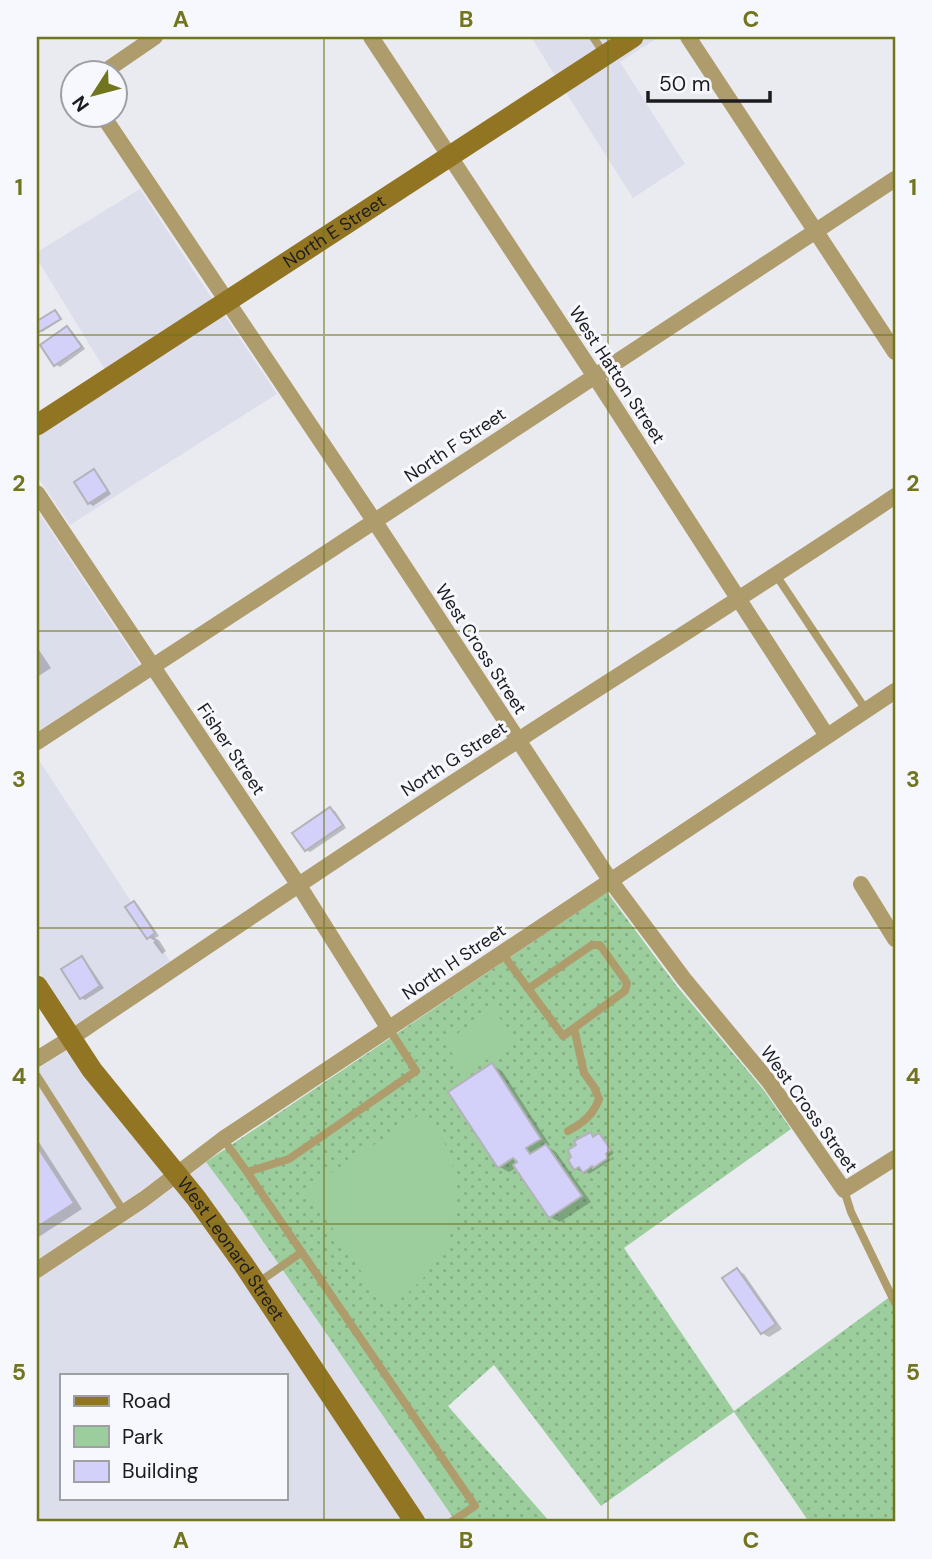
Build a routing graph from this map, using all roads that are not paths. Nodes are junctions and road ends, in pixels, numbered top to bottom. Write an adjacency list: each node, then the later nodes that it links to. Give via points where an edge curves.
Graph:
1 (155, 37): 7 (street)
2 (371, 37): 9 (street, West Hatton Street)
3 (593, 37): 6 (lane)
4 (633, 37): 6 (street, North E Street)
5 (688, 37): 11 (street)
6 (605, 55): 9 (street, North E Street)
7 (121, 60)
8 (112, 130): 12 (street, West Cross Street)
9 (450, 156): 12 (street, North E Street); 14 (street, West Hatton Street)
10 (895, 179): 11 (street, North F Street)
11 (815, 232): 13 (street); 14 (street, North F Street)
12 (226, 301): 15 (street, North E Street); 18 (street, West Cross Street)
13 (895, 352)
14 (594, 375): 18 (street, North F Street); 20 (street, West Hatton Street)
15 (37, 425)
16 (37, 493): 21 (street, Fisher Street)
17 (895, 496): 19 (street, North G Street)
18 (374, 522): 21 (street, North F Street); 25 (street, West Cross Street)
19 (776, 575): 20 (street, North G Street); 23 (lane)
20 (738, 599): 24 (street, West Hatton Street); 25 (street, North G Street)
21 (153, 667): 26 (street, North F Street); 28 (street, Fisher Street)
22 (895, 691): 23 (street, North H Street)
23 (866, 710): 24 (street, North H Street)
24 (827, 736): 27 (street, North H Street)
25 (518, 740): 27 (street, West Cross Street); 28 (street, North G Street)
26 (37, 742)
27 (610, 880): 31 (street, North H Street); 44 (street, West Cross Street, via 770,1083)
28 (298, 884): 34 (street, Fisher Street); 36 (street, North G Street)
29 (860, 884): 30 (street)
30 (895, 939)
31 (502, 953): 33 (lane); 34 (street, North H Street)
32 (37, 986): 36 (street, West Leonard Street)
33 (528, 989): 35 (lane, via 562,1036); 35 (lane, via 592,945 600,945 627,983 625,991)
34 (389, 1028): 40 (street, North H Street); 42 (lane, via 416,1071 289,1159)
35 (574, 1028): 39 (lane, via 584,1073 599,1099 584,1122)
36 (71, 1038): 37 (street, North G Street); 43 (street, West Leonard Street)
37 (37, 1059)
38 (37, 1076): 45 (lane)
39 (568, 1131)
40 (223, 1139): 42 (lane); 43 (street, North H Street)
41 (895, 1158): 44 (street)
42 (247, 1172): 46 (lane)
43 (176, 1174): 45 (street, North H Street); 48 (street, West Leonard Street)
44 (844, 1190): 49 (lane)
45 (124, 1212): 47 (street, North H Street)
46 (302, 1252): 48 (lane); 51 (lane, via 475,1506)
47 (37, 1270)
48 (256, 1284): 50 (street, West Leonard Street)
49 (895, 1303)
50 (415, 1522)
51 (452, 1522)

